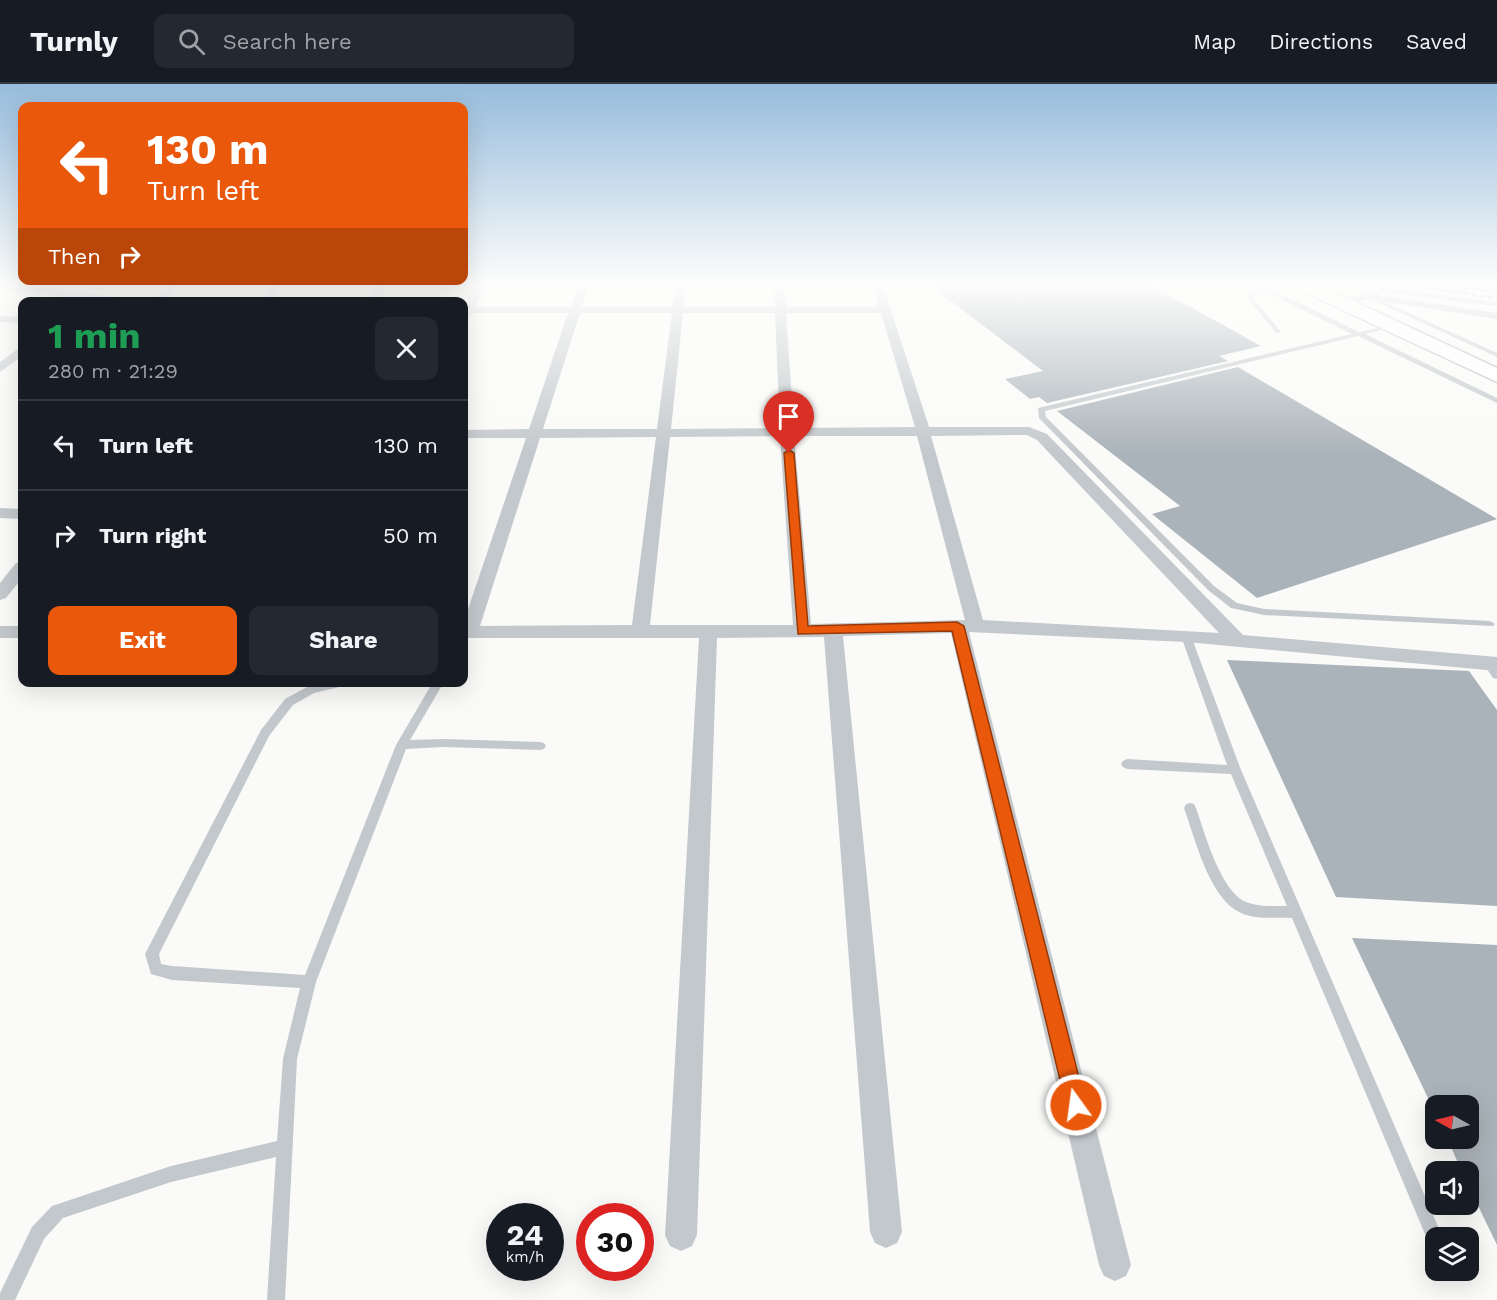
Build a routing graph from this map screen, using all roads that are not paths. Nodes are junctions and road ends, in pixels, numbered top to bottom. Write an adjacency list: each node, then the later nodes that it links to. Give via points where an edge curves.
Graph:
1 (566, 340): 19 (street)
2 (674, 340): 17 (street)
3 (782, 340): 15 (street)
4 (896, 340): 16 (street)
5 (1337, 340): 24 (lane, via 1051,406 1041,410 1043,418 1211,588 1234,606 1264,612)
6 (1374, 340): 14 (lane)
7 (1421, 340): 13 (highway)
8 (1464, 340): 10 (lane)
9 (18, 353): 11 (street)
10 (1497, 355)
11 (0, 369): 12 (street)
12 (18, 370)
13 (1497, 376)
14 (1497, 401)
15 (787, 431): 16 (street); 17 (street); 30 (street)
16 (923, 431): 25 (street); 35 (street, via 1029,431 1042,437)
17 (663, 432): 19 (street); 28 (street)
18 (468, 434): 19 (street)
19 (536, 434): 26 (street)
20 (0, 513): 21 (street)
21 (18, 514)
22 (18, 572): 23 (street)
23 (0, 594)
24 (1490, 624)
25 (967, 626): 27 (street); 34 (street); 50 (street)
26 (468, 627)
27 (833, 630): 30 (street); 48 (street)
28 (640, 631): 29 (street); 33 (street)
29 (708, 631): 30 (street); 49 (street)
30 (802, 631)
31 (0, 632): 32 (street)
32 (18, 632)
33 (468, 635)
34 (1186, 636): 35 (street); 42 (lane)
35 (1238, 641): 36 (street)
36 (1494, 667)
37 (323, 687): 45 (lane, via 289,702 265,733 152,954 156,969 172,973)
38 (436, 687): 39 (lane)
39 (402, 745): 40 (lane); 45 (lane)
40 (540, 746)
41 (1127, 764): 42 (lane)
42 (1234, 770): 44 (lane)
43 (1190, 808): 44 (lane, via 1219,881 1231,899 1244,908)
44 (1295, 912): 47 (lane)
45 (309, 982): 46 (lane, via 290,1059)
46 (285, 1147): 51 (lane, via 171,1174 58,1212 38,1233); 52 (lane)
47 (1430, 1227)
48 (886, 1232)
49 (681, 1235)
50 (1115, 1265)
51 (6, 1300)
52 (276, 1300)

